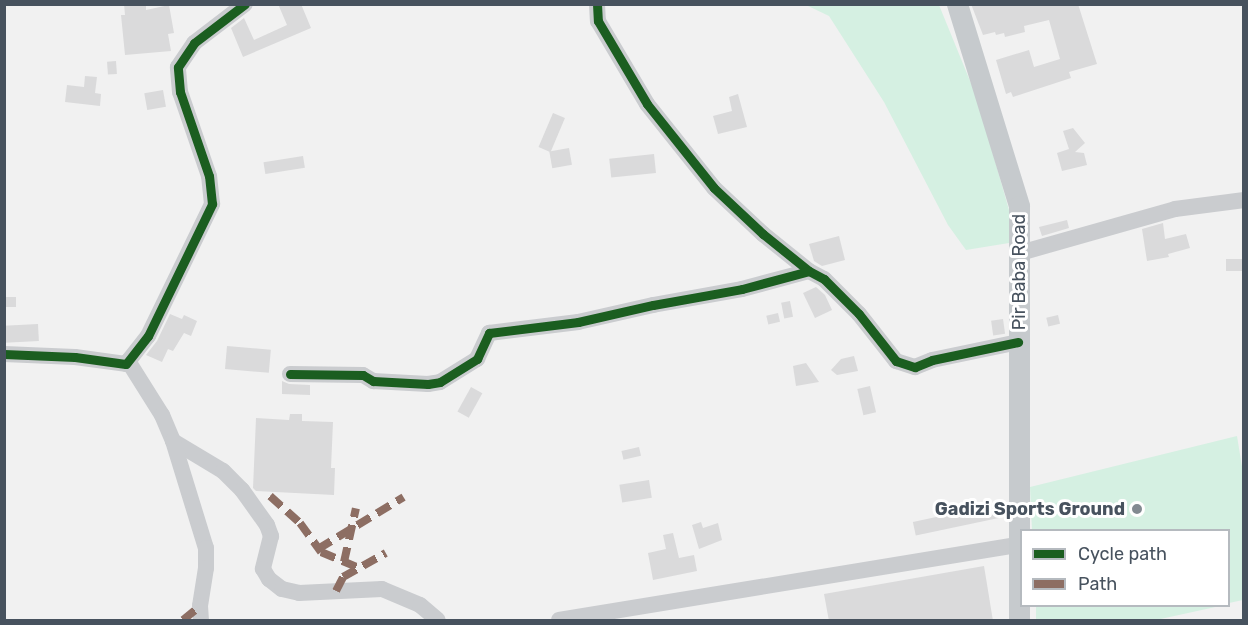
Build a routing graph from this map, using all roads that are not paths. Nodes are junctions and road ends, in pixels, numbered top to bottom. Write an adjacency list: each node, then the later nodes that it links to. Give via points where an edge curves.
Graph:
1 (245, 4): 9 (street, via 194,43 178,67 180,92 209,176 212,204 169,298 148,336)
2 (597, 4): 6 (street, via 598,21 647,104 714,188)
3 (957, 4): 5 (main road, Pir Baba Road, via 1019,206)
4 (1244, 200): 5 (street, via 1175,209)
5 (1020, 253): 7 (main road, Pir Baba Road)
6 (809, 272): 7 (street, via 824,279 859,314 896,361 915,367); 10 (street, via 578,322 489,333 477,359 440,382)
7 (1018, 342): 12 (main road, Pir Baba Road)
8 (4, 354): 9 (street, via 75,357 107,363)
9 (128, 361): 11 (street, via 162,415)
10 (291, 374)
11 (173, 441): 13 (street, via 206,548); 14 (street, via 223,471 242,490 271,536 263,569 282,589 299,593 382,589 420,605)
12 (1017, 545): 15 (street); 16 (main road, Pir Baba Road)
13 (201, 621)
14 (438, 621)
15 (559, 621)
16 (1019, 621)

